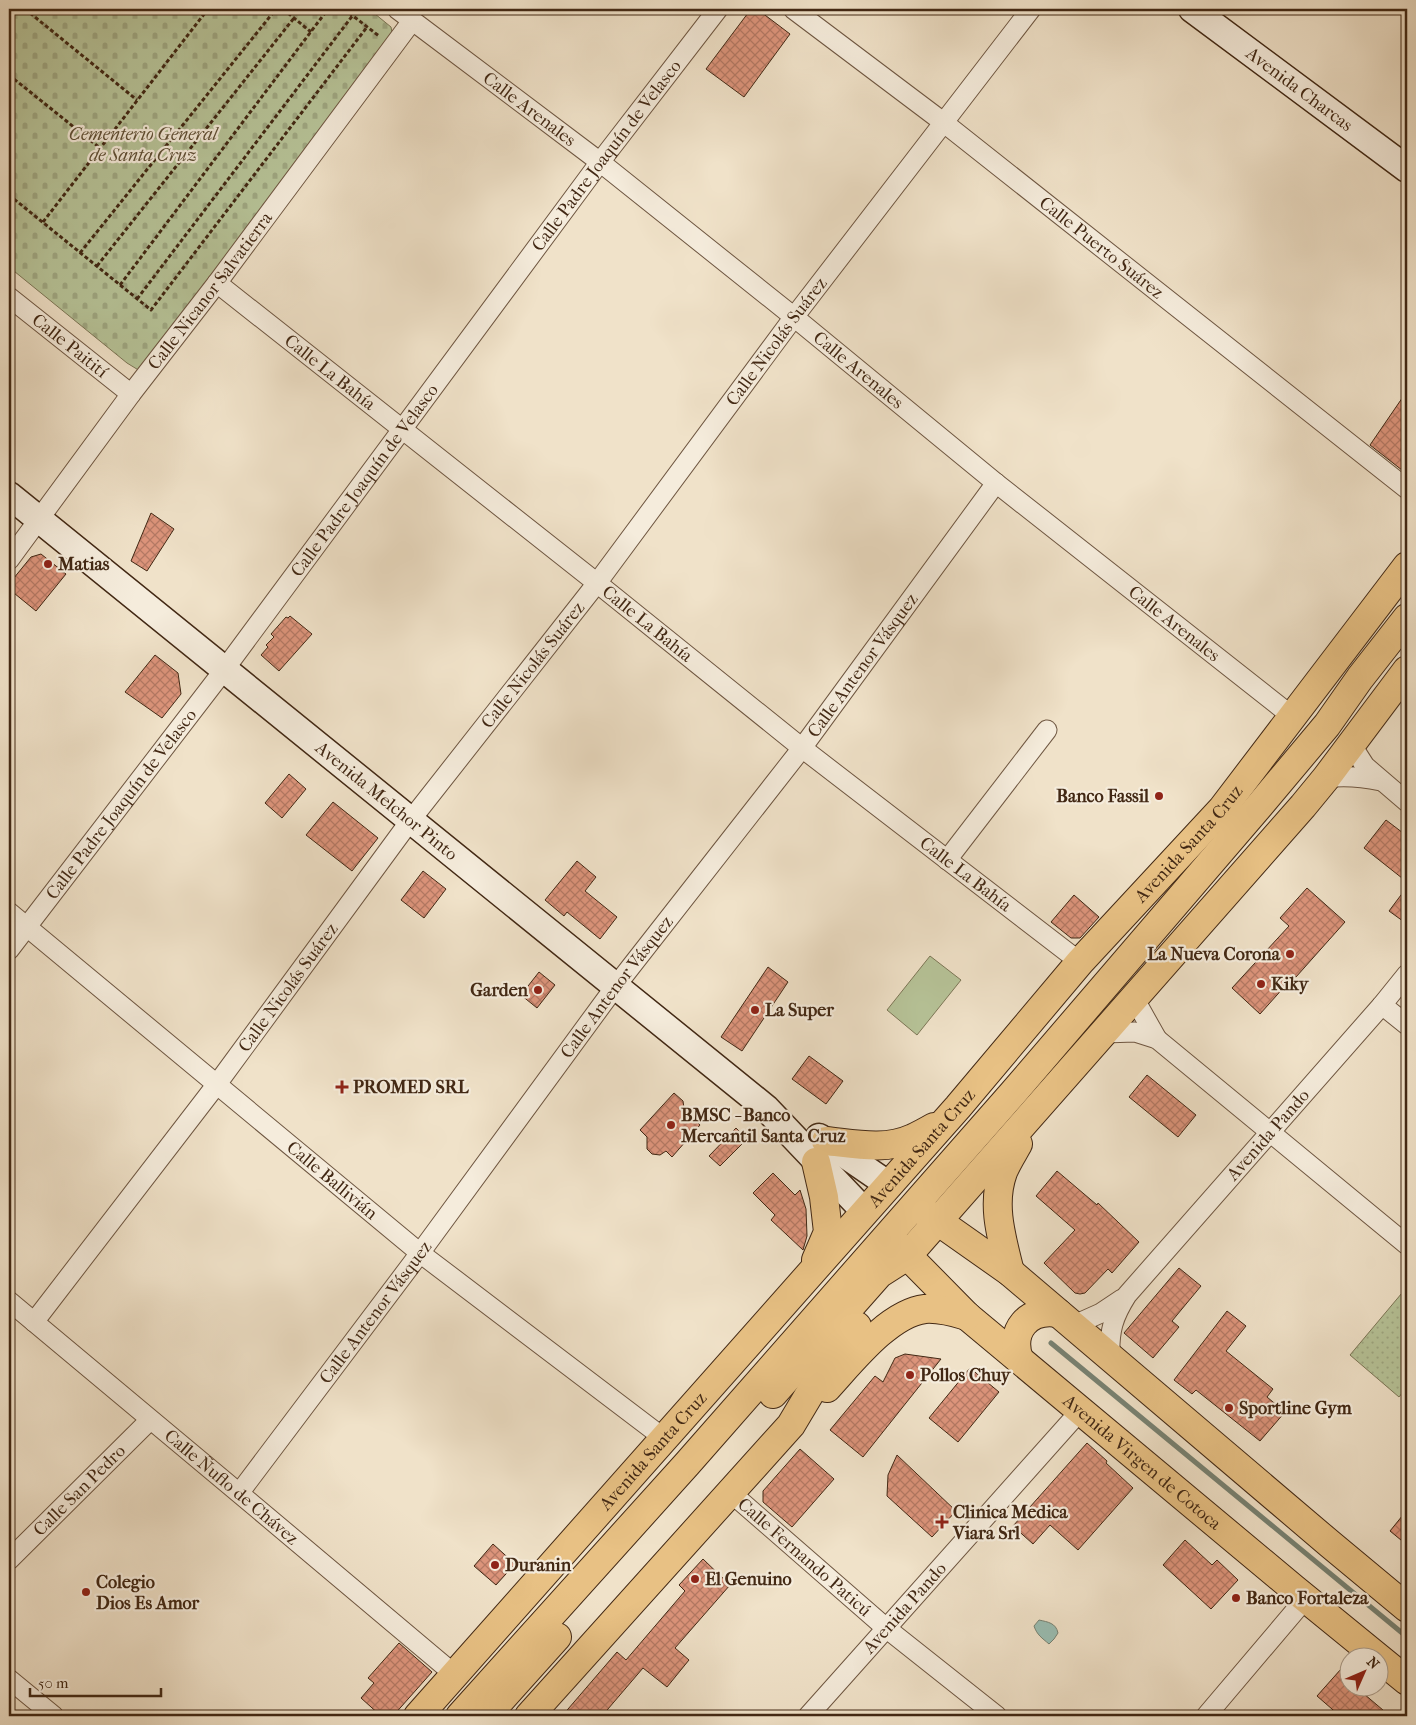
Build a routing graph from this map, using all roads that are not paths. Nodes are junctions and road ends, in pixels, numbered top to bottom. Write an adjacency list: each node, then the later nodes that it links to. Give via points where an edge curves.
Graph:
1 (398, 9): 6 (street, Calle Arenales)
2 (718, 9): 8 (street, Calle Padre Joaquín de Velasco)
3 (793, 9): 7 (street, Calle Puerto Suárez)
4 (1031, 9): 7 (street, Calle Nicolás Suárez)
5 (1192, 9): 9 (main road, Avenida Charcas)
6 (412, 21): 8 (street, Calle Arenales); 10 (street, Calle Nicanor Salvatierra)
7 (943, 122): 12 (street, Calle Nicolás Suárez); 16 (street, Calle Puerto Suárez)
8 (600, 162): 12 (street, Calle Arenales); 14 (street, Calle Padre Joaquín de Velasco)
9 (1405, 162)
10 (216, 283): 13 (street, Calle Nicanor Salvatierra); 14 (street, Calle La Bahía)
11 (9, 297): 13 (street, Calle Paitití)
12 (794, 317): 15 (street, Calle Arenales); 21 (street, Calle Nicolás Suárez)
13 (131, 394): 18 (street, Calle Nicanor Salvatierra)
14 (402, 431): 21 (street, Calle La Bahía); 23 (street, Calle Padre Joaquín de Velasco)
15 (996, 482): 26 (street, Calle Arenales); 29 (street, Calle Antenor Vásquez)
16 (1407, 488)
17 (9, 494): 18 (main road, Avenida Melchor Pinto)
18 (40, 520): 19 (street, Calle Nicanor Salvatierra); 23 (main road, Avenida Melchor Pinto)
19 (9, 560)
20 (1407, 566): 26 (main road, Avenida Santa Cruz)
21 (597, 583): 29 (street, Calle La Bahía); 34 (street, Calle Nicolás Suárez)
22 (1407, 618): 25 (main road, Avenida Santa Cruz)
23 (224, 670): 34 (main road, Avenida Melchor Pinto); 37 (street, Calle Padre Joaquín de Velasco)
24 (1407, 670): 28 (main road)
25 (1360, 678): 33 (main road); 51 (main road, Avenida Santa Cruz, via 1260,805)
26 (1293, 717): 33 (main road, Avenida Santa Cruz)
27 (1047, 730): 35 (street)
28 (1350, 744): 30 (main road); 31 (street)
29 (802, 748): 35 (street, Calle La Bahía); 41 (street, Calle Antenor Vásquez)
30 (1326, 778): 31 (street, via 1358,776); 42 (main road)
31 (1381, 781): 32 (street)
32 (1407, 802)
33 (1222, 809): 39 (main road, Avenida Santa Cruz)
34 (410, 821): 41 (main road, Avenida Melchor Pinto); 48 (street, Calle Nicolás Suárez)
35 (947, 860): 39 (street, Calle La Bahía)
36 (9, 912): 37 (street, Calle Ballivián)
37 (26, 926): 38 (street, Calle Padre Joaquín de Velasco); 48 (street, Calle Ballivián)
38 (9, 950)
39 (1080, 962): 46 (main road, Avenida Santa Cruz)
40 (1407, 974): 43 (street, Avenida Pando)
41 (615, 987): 53 (main road, Avenida Melchor Pinto); 60 (street, Calle Antenor Vásquez)
42 (1134, 998): 45 (main road); 47 (street)
43 (1382, 1006): 44 (street); 52 (street, Avenida Pando)
44 (1407, 1025)
45 (1104, 1033): 47 (street, via 1135,1032); 50 (main road)
46 (1017, 1037): 49 (main road, Avenida Santa Cruz); 51 (main road)
47 (1157, 1038): 52 (street)
48 (217, 1084): 60 (street, Calle Ballivián); 69 (street, Calle Nicolás Suárez)
49 (958, 1107): 53 (main road, via 937,1125 912,1139 890,1145); 54 (main road, Avenida Santa Cruz)
50 (1035, 1110): 57 (main road); 62 (main road, via 1003,1172 998,1194 998,1220)
51 (985, 1124): 55 (main road, Avenida Santa Cruz)
52 (1270, 1132): 59 (street); 64 (street, Avenida Pando)
53 (821, 1152): 54 (main road, Avenida Melchor Pinto); 56 (main road, Avenida Melchor Pinto); 63 (main road, via 828,1232)
54 (889, 1186): 55 (main road, Avenida Melchor Pinto); 56 (main road, Avenida Santa Cruz)
55 (915, 1204): 57 (main road); 58 (main road, Avenida Santa Cruz)
56 (865, 1212): 58 (main road, Avenida Melchor Pinto); 63 (main road, Avenida Santa Cruz)
57 (938, 1221): 61 (main road); 62 (main road)
58 (888, 1235): 61 (main road, Avenida Virgen de Cotoca); 66 (main road, Avenida Santa Cruz)
59 (1407, 1245)
60 (420, 1253): 76 (street, Calle Ballivián); 77 (street, Calle Antenor Vásquez)
61 (907, 1256): 67 (main road, Avenida Virgen de Cotoca); 75 (main road, via 892,1287 838,1348); 89 (main road, via 879,1274)
62 (1010, 1272): 68 (main road)
63 (802, 1283): 70 (main road, Avenida Santa Cruz)
64 (1127, 1295): 68 (street, Avenida Pando, via 1102,1313); 71 (street, Avenida Pando, via 1112,1324)
65 (9, 1301): 69 (street, Calle Ñuflo de Chávez)
66 (824, 1306): 70 (main road); 88 (main road, Avenida Santa Cruz)
67 (967, 1316): 72 (main road, Avenida Virgen de Cotoca); 75 (main road, via 926,1309 893,1321)
68 (1065, 1320): 71 (main road); 72 (main road, via 1050,1312 1036,1315 1024,1324 1017,1337)
69 (34, 1322): 74 (street, Calle Ñuflo de Chávez)
70 (750, 1343): 76 (main road, Avenida Santa Cruz)
71 (1110, 1358): 81 (main road)
72 (1019, 1359): 73 (main road, Avenida Virgen de Cotoca)
73 (1081, 1410): 80 (main road, Avenida Virgen de Cotoca); 82 (street, Avenida Pando)
74 (150, 1420): 77 (street, Calle Ñuflo de Chávez); 79 (street, Calle San Pedro)
75 (791, 1425): 78 (main road)
76 (664, 1439): 83 (main road, Avenida Santa Cruz)
77 (240, 1492): 83 (street, Calle Ñuflo de Chávez)
78 (730, 1492): 82 (street, Calle Fernando Paticú); 90 (main road)
79 (9, 1560)
80 (1306, 1598): 85 (main road, Avenida Virgen de Cotoca); 93 (street)
81 (1407, 1607)
82 (886, 1628): 91 (street, Avenida Pando); 92 (street, Calle Fernando Paticú)
83 (454, 1674): 87 (main road, Avenida Santa Cruz)
84 (9, 1679): 86 (street)
85 (1407, 1681)
86 (54, 1716)
87 (418, 1716)
88 (460, 1716)
89 (486, 1716)
90 (529, 1716)
91 (808, 1716)
92 (996, 1716)
93 (1206, 1716)

